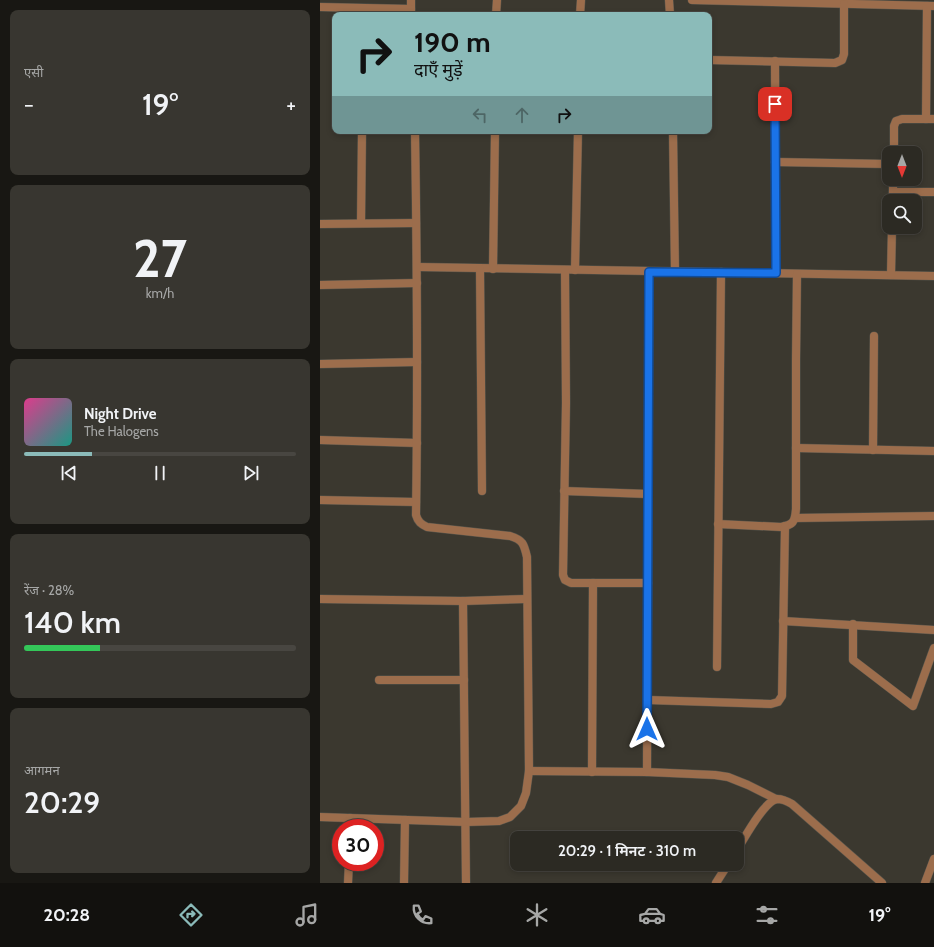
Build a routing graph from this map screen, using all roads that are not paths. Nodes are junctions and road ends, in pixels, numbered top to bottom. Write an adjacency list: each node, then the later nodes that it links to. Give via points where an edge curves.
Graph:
1 (411, 0): 12 (street)
2 (496, 0): 13 (street)
3 (581, 0): 14 (street)
4 (669, 0): 15 (street)
5 (692, 0): 6 (street)
6 (817, 2): 8 (street)
7 (891, 2): 8 (street); 9 (street)
8 (844, 4): 17 (street, via 842,60 836,63)
9 (930, 6): 18 (street)
10 (320, 7): 11 (street)
11 (363, 12): 12 (street)
12 (411, 12)
13 (496, 12)
14 (580, 12)
15 (670, 12)
16 (712, 60): 17 (street)
17 (775, 61): 25 (street)
18 (930, 119): 24 (street, via 896,121)
19 (362, 134): 30 (street)
20 (415, 134): 32 (street)
21 (495, 134): 36 (street)
22 (578, 134): 38 (street)
23 (673, 134): 40 (street)
24 (894, 146)
25 (775, 162): 26 (street); 42 (street)
26 (882, 164)
27 (893, 186): 28 (street)
28 (893, 192): 29 (street)
29 (934, 192)
30 (361, 223): 31 (street); 32 (street)
31 (320, 224)
32 (416, 224): 34 (street)
33 (892, 234): 44 (street)
34 (418, 268): 35 (street); 46 (street)
35 (480, 269): 36 (street); 56 (street)
36 (492, 269): 37 (street)
37 (565, 270): 38 (street); 57 (street)
38 (575, 270): 39 (street)
39 (649, 272): 40 (street); 58 (street)
40 (675, 272): 41 (street)
41 (721, 272): 42 (street); 63 (street)
42 (776, 273): 43 (street)
43 (797, 274): 44 (street); 53 (street)
44 (891, 275): 45 (street)
45 (934, 276)
46 (417, 283): 47 (street); 49 (street)
47 (320, 285)
48 (874, 336): 54 (street)
49 (417, 362): 50 (street); 52 (street)
50 (320, 364)
51 (320, 440): 52 (street)
52 (417, 443): 60 (street)
53 (796, 448): 54 (street); 62 (street)
54 (873, 450): 55 (street)
55 (934, 451)
56 (482, 491)
57 (564, 491): 58 (street); 65 (street, via 563,575 565,580 571,583)
58 (648, 494): 66 (street)
59 (320, 500): 60 (street)
60 (416, 502): 67 (street, via 417,520 421,525 519,539 525,546 527,557)
61 (934, 516): 62 (street)
62 (795, 518): 64 (street, via 793,523)
63 (718, 524): 64 (street); 74 (street)
64 (785, 526): 70 (street)
65 (593, 583): 66 (street); 79 (street)
66 (648, 583): 77 (street)
67 (526, 599): 69 (street); 78 (street)
68 (320, 600): 69 (street)
69 (463, 601): 76 (street)
70 (783, 621): 71 (street); 77 (street, via 782,696 778,702 771,704)
71 (853, 624): 72 (street); 73 (street, via 853,660 913,706)
72 (934, 630)
73 (934, 648)
74 (717, 667)
75 (379, 680): 76 (street)
76 (464, 680): 85 (street)
77 (648, 700): 80 (street)
78 (529, 770): 79 (street); 85 (street, via 526,793 521,806 510,817 500,821)
79 (592, 772): 80 (street)
80 (647, 772): 81 (street, via 728,777)
81 (776, 799): 86 (street, via 761,813); 94 (street, via 792,804)
82 (320, 817): 83 (street)
83 (350, 818): 84 (street)
84 (405, 820): 85 (street); 91 (street)
85 (466, 822): 92 (street)
86 (744, 839)
87 (934, 859): 95 (street)
88 (348, 871): 90 (street)
89 (724, 871): 93 (street)
90 (348, 883)
91 (404, 883)
92 (466, 883)
93 (716, 883)
94 (882, 883)
95 (925, 883)

